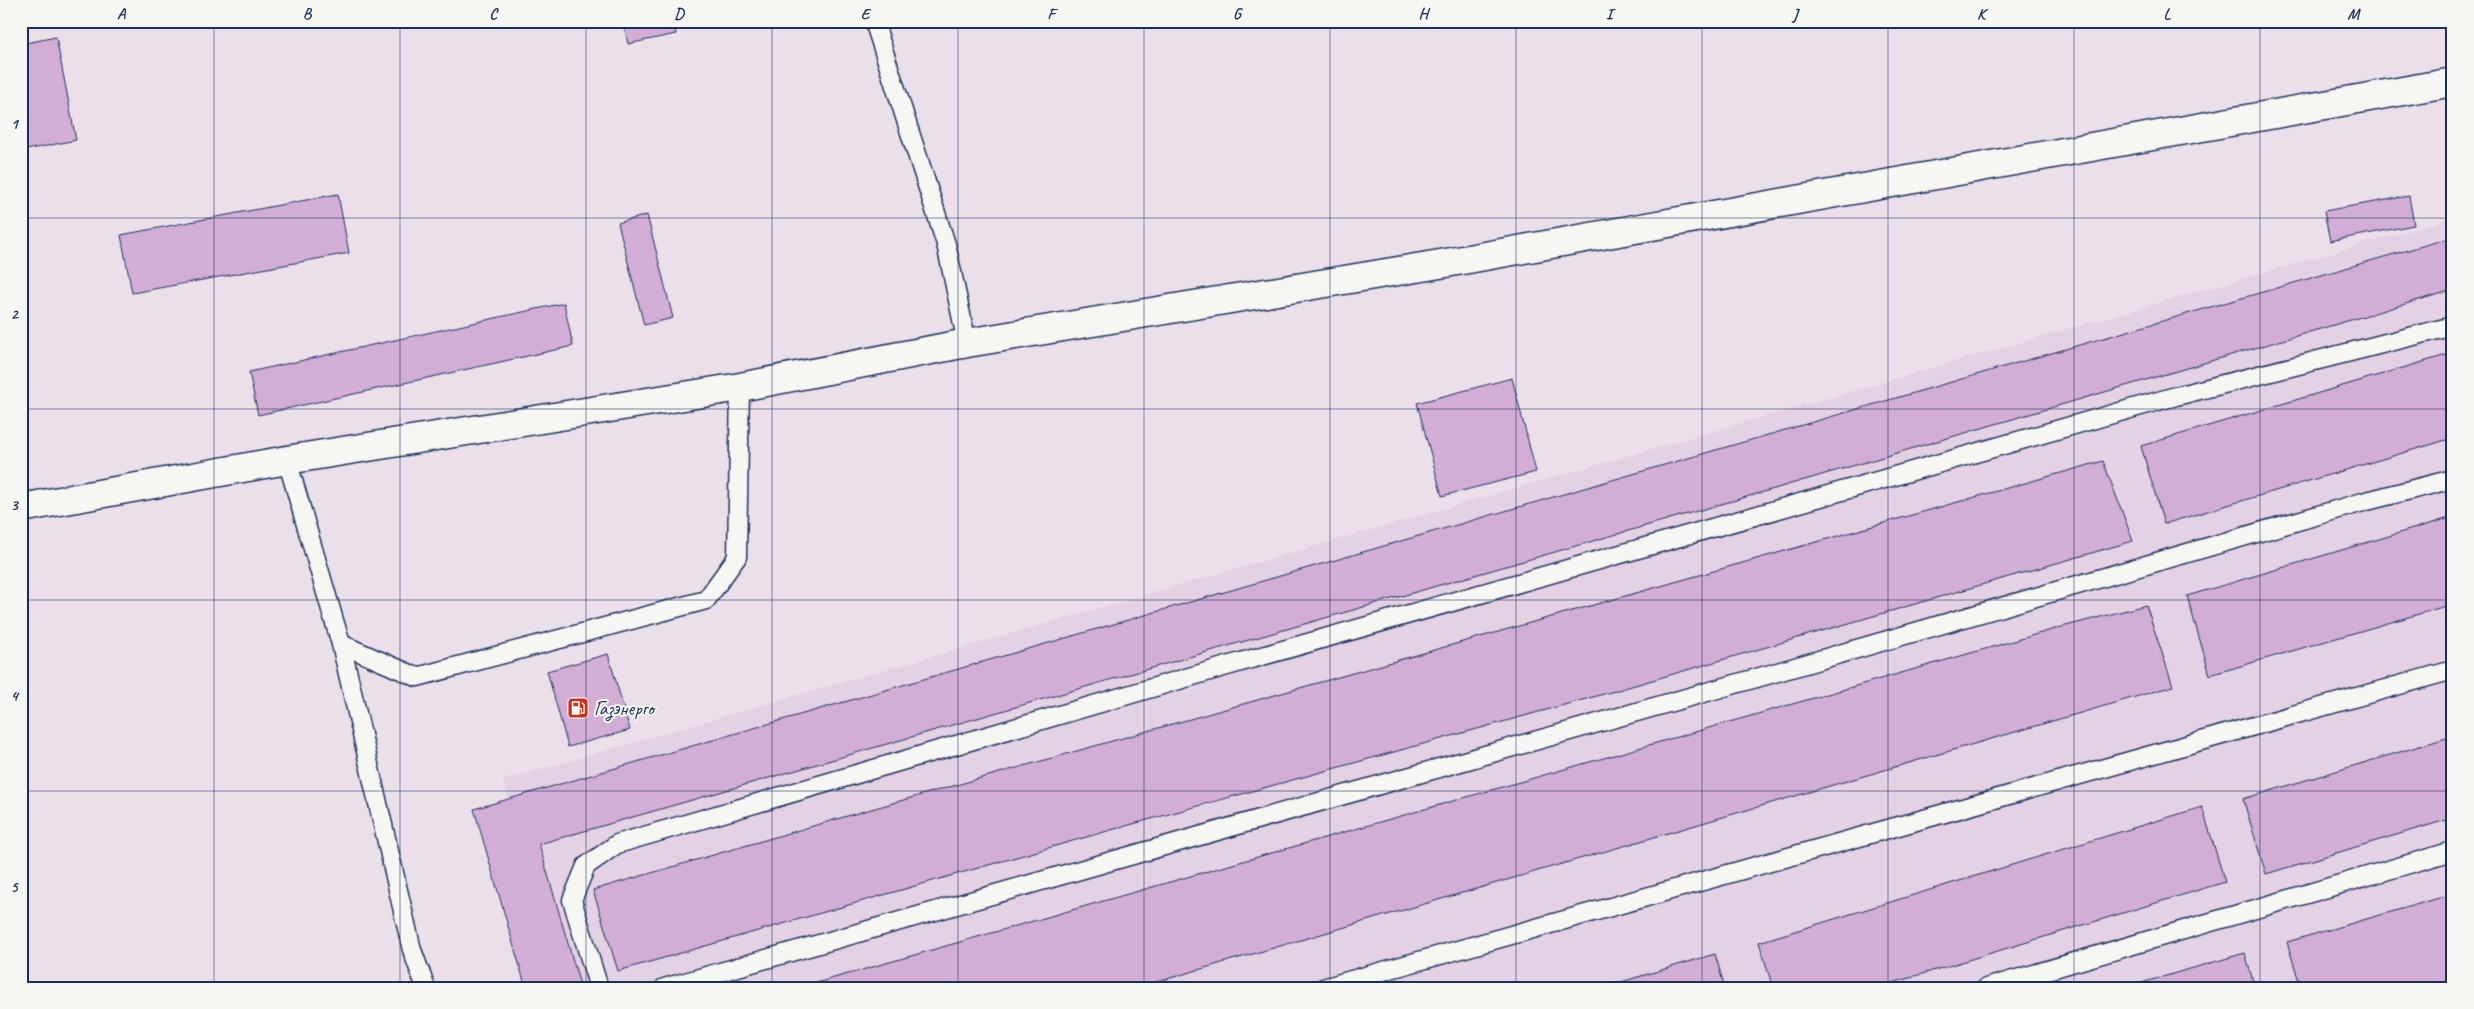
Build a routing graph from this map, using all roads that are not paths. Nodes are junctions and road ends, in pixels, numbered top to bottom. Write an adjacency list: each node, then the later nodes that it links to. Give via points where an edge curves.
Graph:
1 (874, 21): 4 (lane, via 946,244)
2 (2453, 82): 4 (main road, via 1446,263)
3 (2453, 326): 13 (lane, via 2176,396 1227,666 617,844 586,866 572,900)
4 (967, 343): 5 (main road)
5 (740, 386): 6 (main road); 9 (lane, via 737,557 706,600 417,677)
6 (287, 460): 8 (main road); 9 (lane)
7 (2453, 479): 14 (lane, via 2363,502)
8 (21, 508)
9 (341, 644): 12 (lane, via 412,950)
10 (2453, 670): 15 (lane)
11 (2453, 851): 16 (lane)
12 (426, 988)
13 (599, 988)
14 (664, 988)
15 (1324, 988)
16 (1986, 988)

